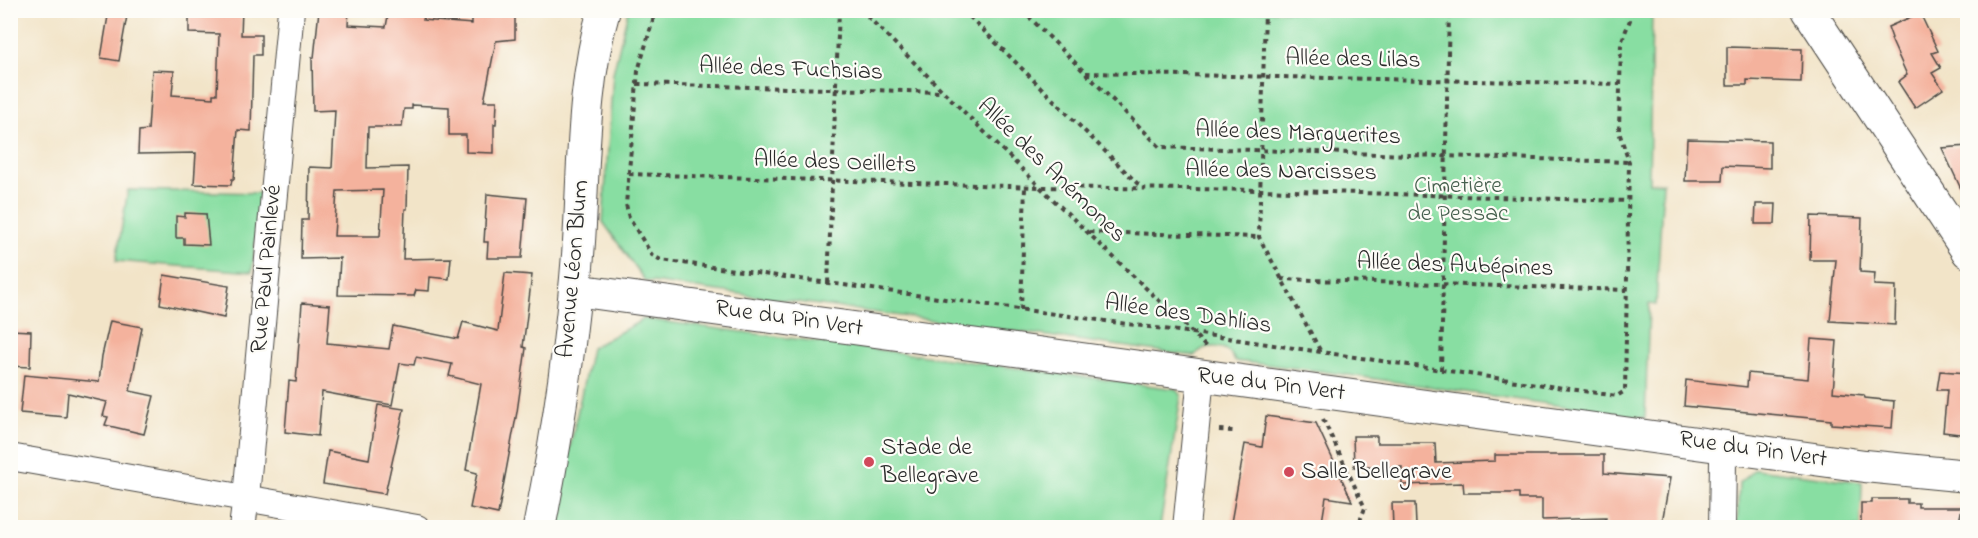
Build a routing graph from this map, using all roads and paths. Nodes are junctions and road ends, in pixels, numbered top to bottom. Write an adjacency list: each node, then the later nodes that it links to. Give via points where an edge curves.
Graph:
1 (291, 10): 47 (street, Rue Paul Painlevé)
2 (604, 10): 36 (street, Avenue Léon Blum, via 589,87)
3 (656, 10): 15 (path, Allée des Dahlias)
4 (839, 10): 17 (path)
5 (861, 10): 18 (path, Allée des Anémones)
6 (963, 10): 26 (path)
7 (1022, 10): 12 (path, Allée des Marguerites)
8 (1265, 10): 13 (path)
9 (1449, 10): 14 (path)
10 (1630, 10): 16 (path, Allée des Dahlias, via 1621,43)
11 (1808, 10): 32 (street)
12 (1085, 73): 13 (path, Allée des Lilas); 19 (path, Allée des Marguerites, via 1160,147)
13 (1263, 76): 14 (path, Allée des Lilas); 19 (path)
14 (1447, 80): 16 (path, Allée des Lilas); 20 (path)
15 (637, 84): 17 (path, Allée des Fuchsias); 22 (path, Allée des Dahlias)
16 (1620, 84): 21 (path, Allée des Dahlias, via 1619,132)
17 (835, 90): 18 (path, Allée des Fuchsias); 23 (path)
18 (944, 92): 25 (path, Allée des Anémones)
19 (1261, 151): 20 (path, Allée des Marguerites); 27 (path)
20 (1445, 156): 21 (path, Allée des Marguerites); 28 (path)
21 (1629, 162): 29 (path, Allée des Dahlias)
22 (629, 174): 23 (path, Allée des Oeillets); 34 (path, Allée des Dahlias, via 629,218 652,255 661,260)
23 (832, 180): 24 (path, Allée des Oeillets); 34 (path)
24 (1025, 187): 25 (path, Allée des Oeillets); 38 (path)
25 (1040, 187): 26 (path, Allée des Narcisses); 30 (path, Allée des Anémones)
26 (1141, 187): 27 (path, Allée des Narcisses)
27 (1260, 190): 28 (path, Allée des Narcisses); 31 (path)
28 (1444, 195): 29 (path, Allée des Narcisses); 35 (path)
29 (1629, 201): 37 (path, Allée des Dahlias)
30 (1088, 232): 31 (path); 39 (path, Allée des Anémones)
31 (1259, 237): 33 (path)
32 (1968, 252)
33 (1281, 279): 35 (path, Allée des Aubépines); 40 (path)
34 (828, 283): 38 (path, Allée des Dahlias)
35 (1442, 284): 37 (path, Allée des Aubépines); 42 (path)
36 (575, 290): 41 (street, Rue du Pin Vert); 50 (street, Avenue Léon Blum, via 562,401)
37 (1626, 290): 42 (path, Allée des Dahlias, via 1625,391 1617,396)
38 (1021, 310): 39 (path, Allée des Dahlias)
39 (1193, 333): 40 (path, Allée des Dahlias); 41 (path, Allée des Anémones, via 1206,347)
40 (1321, 353): 42 (path, Allée des Dahlias)
41 (1203, 365): 43 (street, Rue du Pin Vert); 51 (street)
42 (1441, 370)
43 (1312, 390): 44 (street, Rue du Pin Vert); 52 (path, via 1308,414 1323,419 1365,508)
44 (1726, 447): 46 (street, Rue du Pin Vert); 53 (street)
45 (10, 457): 47 (street)
46 (1968, 476)
47 (246, 497): 48 (street, Rue Paul Painlevé); 49 (street)
48 (242, 528)
49 (417, 528)
50 (538, 528)
51 (1186, 528)
52 (1357, 528)
53 (1722, 528)

